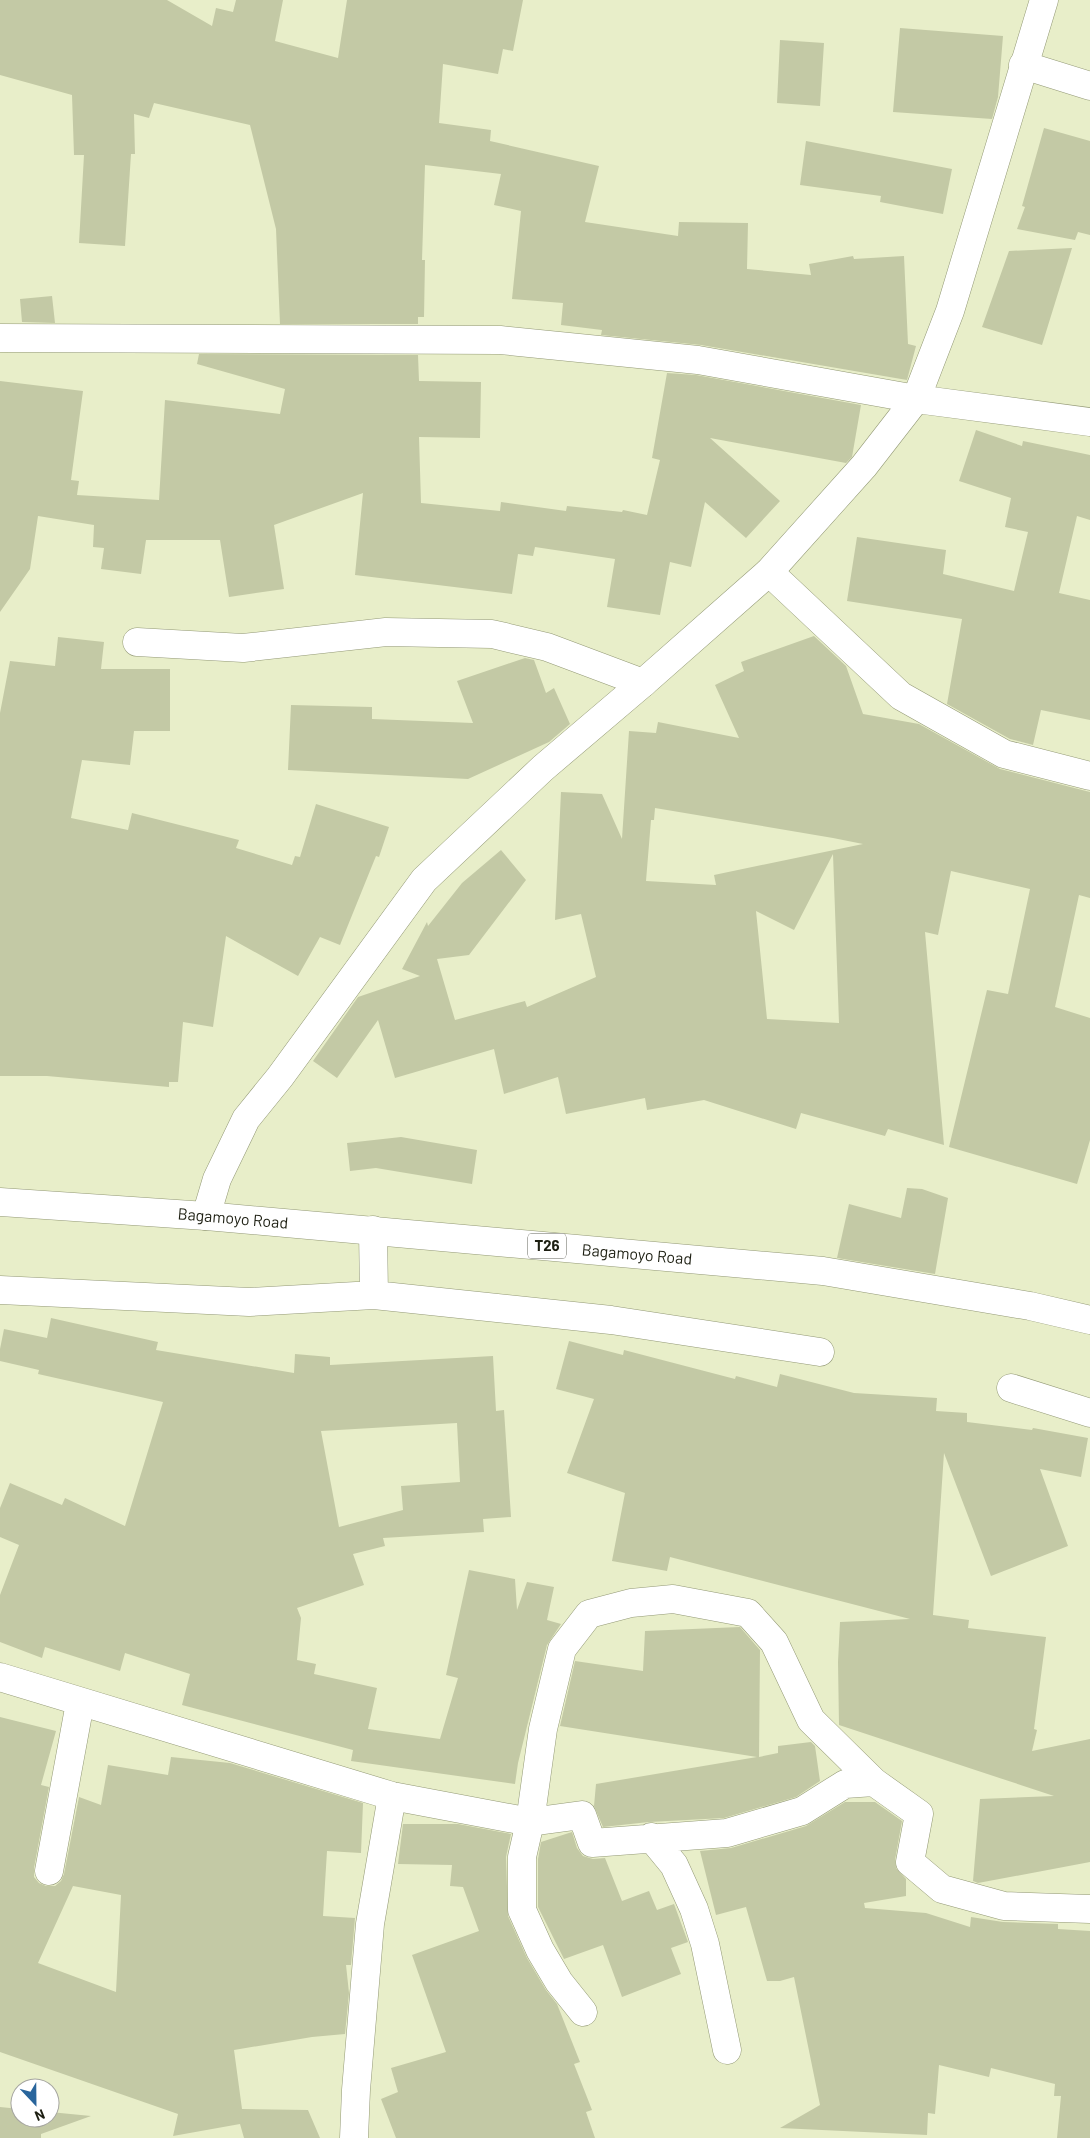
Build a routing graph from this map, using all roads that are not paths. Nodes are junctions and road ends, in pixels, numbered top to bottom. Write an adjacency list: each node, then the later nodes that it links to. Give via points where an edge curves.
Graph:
1 (1044, 0): 2 (main road)
2 (1022, 65): 3 (main road); 5 (main road, via 950,311)
3 (1090, 86)
4 (0, 338): 5 (main road, via 500,340 698,360)
5 (916, 399): 6 (main road); 7 (main road, via 864,466)
6 (1090, 422)
7 (769, 572): 9 (main road); 10 (main road, via 900,696 1004,754)
8 (137, 642): 9 (main road, via 243,648 386,632 492,634 547,647)
9 (643, 683): 12 (main road, via 543,768 424,880 246,1119 217,1179)
10 (1090, 776)
11 (0, 1202): 12 (main road, Bagamoyo Road / T26)
12 (206, 1216): 13 (main road, Bagamoyo Road / T26)
13 (373, 1230): 15 (main road); 16 (main road, Bagamoyo Road / T26, via 823,1270 1030,1306)
14 (0, 1290): 15 (main road, via 249,1302)
15 (374, 1295): 17 (main road, via 611,1320)
16 (1090, 1320)
17 (820, 1352)
18 (1011, 1388): 19 (main road)
19 (1090, 1413)
20 (0, 1677): 21 (main road)
21 (80, 1703): 23 (main road); 26 (main road)
22 (874, 1782): 24 (main road, via 810,1720 774,1642 748,1613 673,1599 631,1603 589,1614 562,1649 543,1729); 25 (main road, via 845,1784 802,1811 727,1832); 27 (main road, via 919,1814 910,1862 942,1889 1004,1906)
23 (392, 1796): 24 (main road); 30 (main road, via 370,1924)
24 (530, 1822): 25 (main road, via 582,1815 592,1842); 28 (main road, via 522,1857 522,1910 559,1982)
25 (651, 1837): 29 (main road, via 674,1865 694,1908 705,1944)
26 (49, 1871)
27 (1090, 1909)
28 (583, 2012)
29 (727, 2050)
30 (354, 2138)

